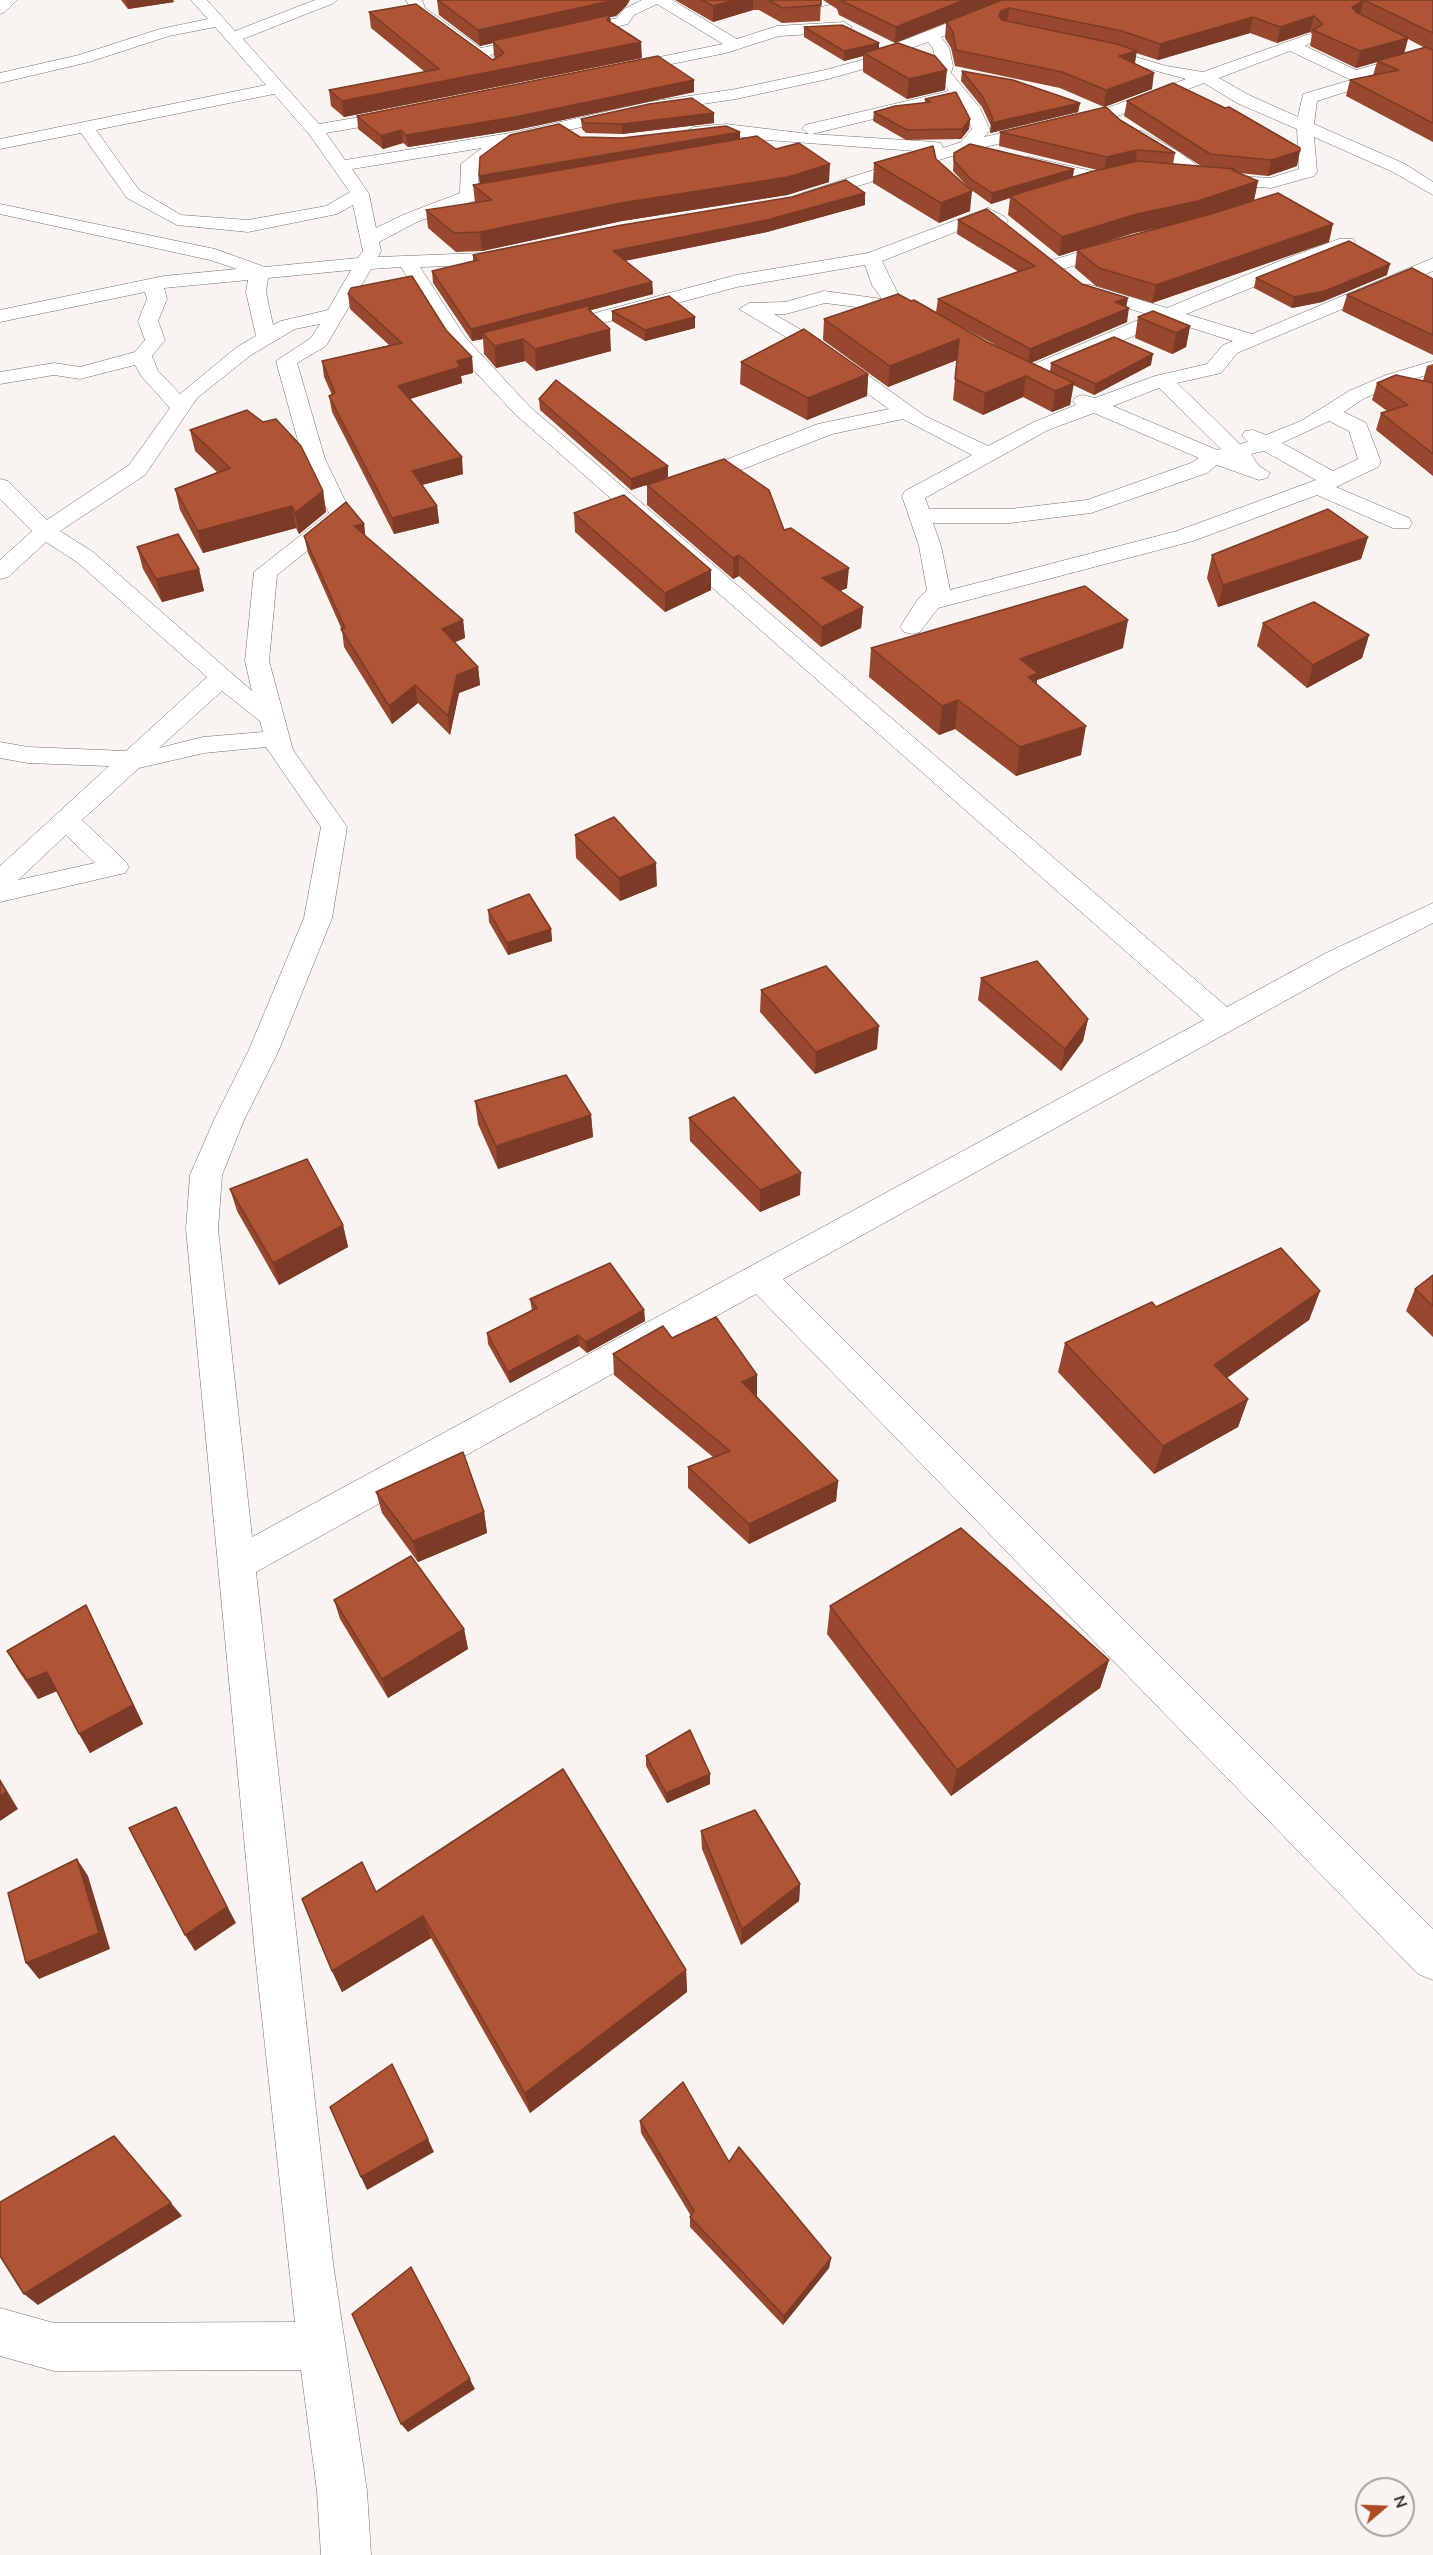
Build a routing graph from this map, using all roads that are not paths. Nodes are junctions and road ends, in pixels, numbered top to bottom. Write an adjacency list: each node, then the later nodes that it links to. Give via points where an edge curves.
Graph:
1 (329, 0): 7 (street)
2 (414, 0): 17 (street, via 418,10)
3 (654, 0): 8 (street, via 629,12 622,21)
4 (661, 0): 13 (street)
5 (1021, 0): 9 (street, via 1005,16)
6 (818, 1): 13 (street, via 831,15 829,20 850,30 777,31)
7 (216, 20): 24 (street, via 83,59); 27 (street)
8 (570, 32): 12 (street); 17 (street)
9 (932, 36): 18 (street, via 905,45); 21 (street, via 941,48)
10 (1310, 39): 15 (street)
11 (875, 42): 18 (street)
12 (588, 45)
13 (736, 45): 20 (street, via 623,69)
14 (1076, 45): 25 (street)
15 (1292, 46): 23 (street); 25 (street)
16 (1404, 46): 19 (street)
17 (478, 53): 28 (street)
18 (897, 55): 21 (street); 29 (street)
19 (1429, 58): 23 (street)
20 (604, 65)
21 (944, 71): 22 (street); 31 (street)
22 (966, 75)
23 (1356, 76): 39 (street, via 1365,81 1310,98)
24 (0, 78)
25 (1208, 78): 36 (street); 39 (street)
26 (542, 86): 28 (street)
27 (277, 88): 38 (street); 40 (street)
28 (522, 90): 30 (street)
29 (735, 93): 34 (street); 41 (street)
30 (501, 94)
31 (958, 94): 43 (street); 49 (street, via 972,108 981,130)
32 (611, 98): 34 (street)
33 (1078, 105): 36 (street)
34 (649, 107): 37 (street)
35 (417, 111): 40 (street)
36 (1106, 114): 44 (street); 59 (street)
37 (563, 126): 45 (street); 47 (street)
38 (86, 127): 48 (street); 61 (street, via 134,194 177,220 248,226 331,210)
39 (1307, 128): 51 (street); 55 (street)
40 (315, 130): 61 (street)
41 (709, 130): 42 (street); 43 (street)
42 (678, 135)
43 (782, 136): 46 (street)
44 (1011, 136): 49 (street); 52 (street)
45 (510, 138): 53 (street, via 489,149); 61 (street)
46 (815, 138): 49 (street, via 906,147); 50 (street)
47 (581, 140)
48 (0, 144)
49 (967, 146): 52 (street); 56 (street, via 942,160); 69 (street)
50 (735, 149)
51 (1360, 152): 55 (street); 64 (street, via 1399,168)
52 (1015, 159): 60 (street); 60 (street, via 1055,188)
53 (470, 168): 54 (street); 65 (street)
54 (449, 171)
55 (1308, 172): 62 (street, via 1271,183)
56 (942, 173)
57 (1125, 174): 60 (street)
58 (1169, 174): 59 (street)
59 (1203, 178): 62 (street)
60 (1104, 179)
61 (357, 183): 81 (street)
62 (1240, 183): 68 (street)
63 (535, 185): 65 (street)
64 (1433, 190)
65 (469, 196): 81 (street, via 411,218)
66 (0, 199): 73 (street)
67 (971, 201): 72 (street)
68 (1277, 201)
69 (791, 202)
70 (1007, 207): 72 (street)
71 (0, 209): 73 (street)
72 (988, 213): 76 (street); 83 (street)
73 (42, 218): 74 (street); 88 (street, via 215,255)
74 (0, 226)
75 (1331, 233): 78 (street)
76 (1019, 235)
77 (1142, 239): 87 (street)
78 (1348, 243): 82 (street); 95 (street)
79 (536, 248): 84 (street, via 482,259)
80 (1038, 250): 87 (street)
81 (368, 251): 84 (street); 88 (street); 94 (street)
82 (1365, 253)
83 (872, 258): 91 (street, via 736,281); 92 (street, via 891,298)
84 (407, 262): 137 (street, via 457,341 477,348 523,411 635,499)
85 (1386, 264): 89 (street)
86 (1433, 264): 89 (street)
87 (1056, 265): 95 (street, via 1088,292)
88 (259, 271): 90 (street); 99 (street, via 256,292)
89 (1406, 275): 101 (street)
90 (153, 284): 96 (street); 102 (street, via 158,299 148,321 155,340)
91 (681, 296): 93 (street); 98 (street)
92 (907, 308): 93 (street, via 824,297 786,308); 97 (street)
93 (753, 310): 112 (street, via 813,345)
94 (338, 314): 99 (street, via 288,325); 130 (street, via 319,342 286,361 314,459 341,515 266,572 257,661)
95 (1167, 315): 100 (street); 101 (street)
96 (0, 316)
97 (944, 330)
98 (533, 335)
99 (266, 338): 110 (street, via 190,394)
100 (1112, 338): 104 (street); 109 (street, via 1018,370)
101 (1253, 341): 104 (street, via 1230,349 1214,369)
102 (142, 356): 105 (street, via 80,373 54,369); 110 (street, via 149,373)
103 (1433, 367): 107 (street)
104 (1192, 373): 106 (street)
105 (0, 378)
106 (1162, 380): 109 (street); 111 (street)
107 (1386, 382): 108 (street); 113 (street)
108 (1424, 392)
109 (1094, 406): 116 (street, via 1041,426); 117 (street)
110 (181, 407): 125 (street, via 137,470)
111 (1192, 408): 114 (street); 115 (street)
112 (906, 412): 116 (street); 121 (street, via 826,429)
113 (1328, 412): 114 (street); 119 (street, via 1358,428 1370,462)
114 (1266, 442): 115 (street); 119 (street)
115 (1237, 452): 117 (street); 118 (street)
116 (988, 455): 123 (street, via 913,496)
117 (1215, 457): 118 (street); 123 (street, via 1199,468 1091,506 1010,516)
118 (1259, 473): 122 (street)
119 (1325, 483): 122 (street); 124 (street)
120 (0, 486): 125 (street)
121 (667, 489)
122 (1282, 497): 127 (street, via 1185,536)
123 (920, 516): 127 (street, via 939,590)
124 (1401, 523)
125 (45, 531): 126 (street); 129 (street, via 85,557)
126 (0, 572)
127 (927, 604): 128 (street)
128 (912, 627)
129 (221, 678): 130 (street); 132 (street)
130 (274, 727): 132 (street, via 145,760); 139 (street, via 280,750 334,827 318,918 263,1052 206,1175 202,1229)
131 (0, 750): 132 (street)
132 (131, 760): 133 (street)
133 (66, 819): 134 (street); 135 (street, via 115,867)
134 (0, 881)
135 (0, 893)
136 (1433, 912): 137 (street)
137 (1224, 1021): 138 (street)
138 (759, 1276): 139 (street); 140 (street)
139 (236, 1564): 142 (street, via 277,1965)
140 (1433, 1959)
141 (0, 2332): 142 (street, via 54,2348)
142 (322, 2346): 143 (street, via 342,2491)
143 (346, 2555)

